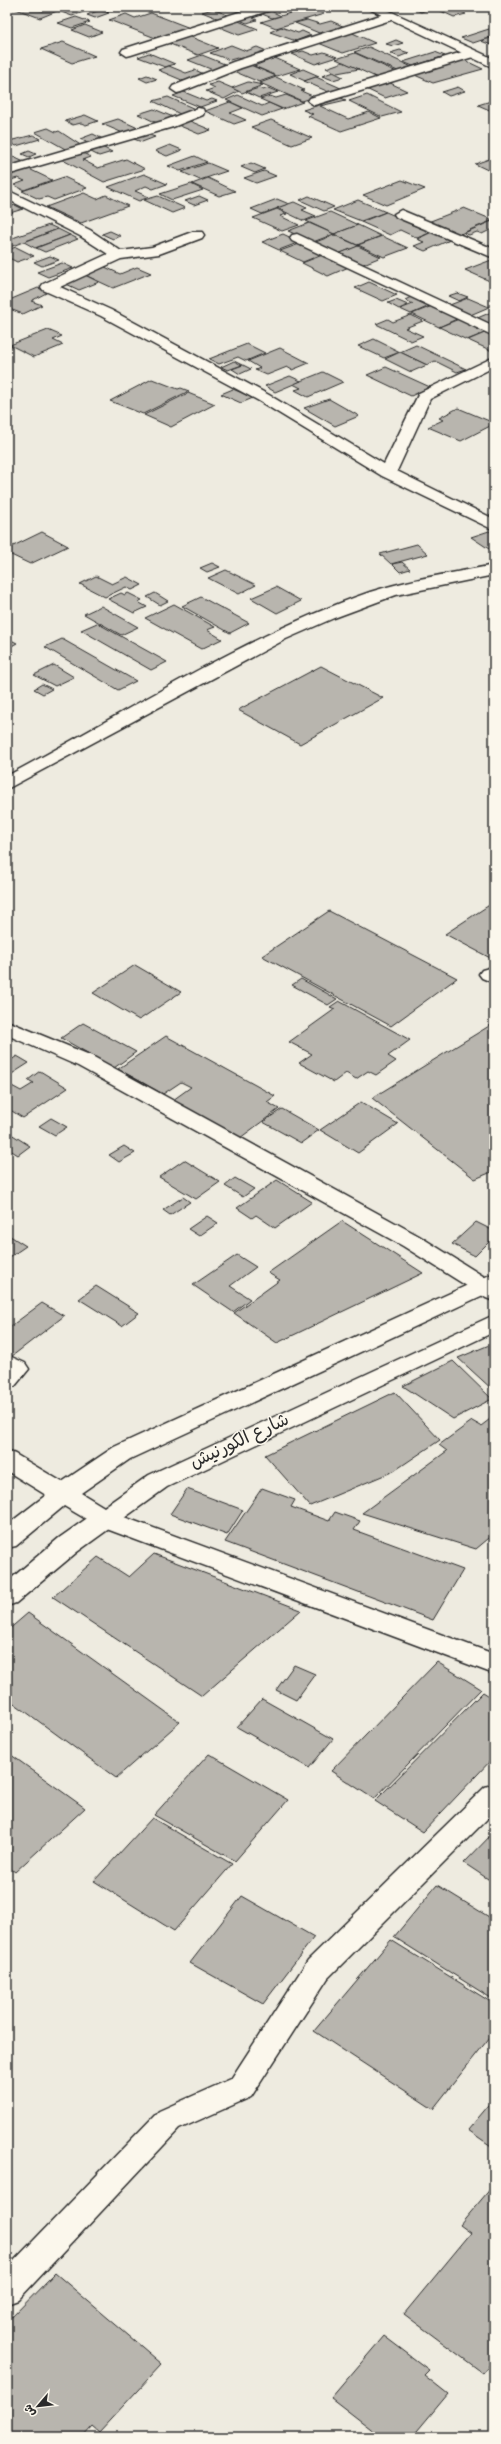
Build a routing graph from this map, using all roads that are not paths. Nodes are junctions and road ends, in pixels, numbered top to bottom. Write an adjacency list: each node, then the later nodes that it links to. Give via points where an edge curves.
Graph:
1 (267, 7): 4 (street)
2 (371, 7): 3 (street)
3 (390, 16): 5 (street); 7 (street, via 236,65)
4 (127, 52)
5 (469, 54): 6 (street); 8 (street)
6 (494, 64)
7 (177, 89)
8 (314, 101)
9 (198, 112): 10 (street, via 168,124)
10 (7, 171)
11 (7, 194): 16 (street, via 85,233)
12 (401, 214): 15 (street)
13 (197, 235): 16 (street, via 154,251)
14 (296, 238): 17 (street)
15 (494, 254)
16 (118, 255): 19 (street, via 48,287 106,312 264,398)
17 (494, 332)
18 (494, 361): 19 (street, via 424,396)
19 (388, 473): 20 (street)
20 (494, 525)
21 (494, 570): 22 (street, via 377,595 318,618 264,643)
22 (10, 774)
23 (7, 1027): 24 (street, via 85,1061)
24 (491, 1287): 29 (street, via 122,1453)
25 (494, 1323): 30 (street, شارع الكورنيش, via 158,1481)
26 (7, 1363): 27 (street, via 17,1369)
27 (7, 1380)
28 (7, 1460): 29 (street)
29 (64, 1493): 30 (street); 31 (street)
30 (105, 1519): 32 (street, شارع الكورنيش, via 68,1545); 33 (street)
31 (7, 1539)
32 (7, 1596)
33 (494, 1664)
34 (494, 1795): 35 (street, via 318,1969 241,2088 169,2120)
35 (7, 2290)

